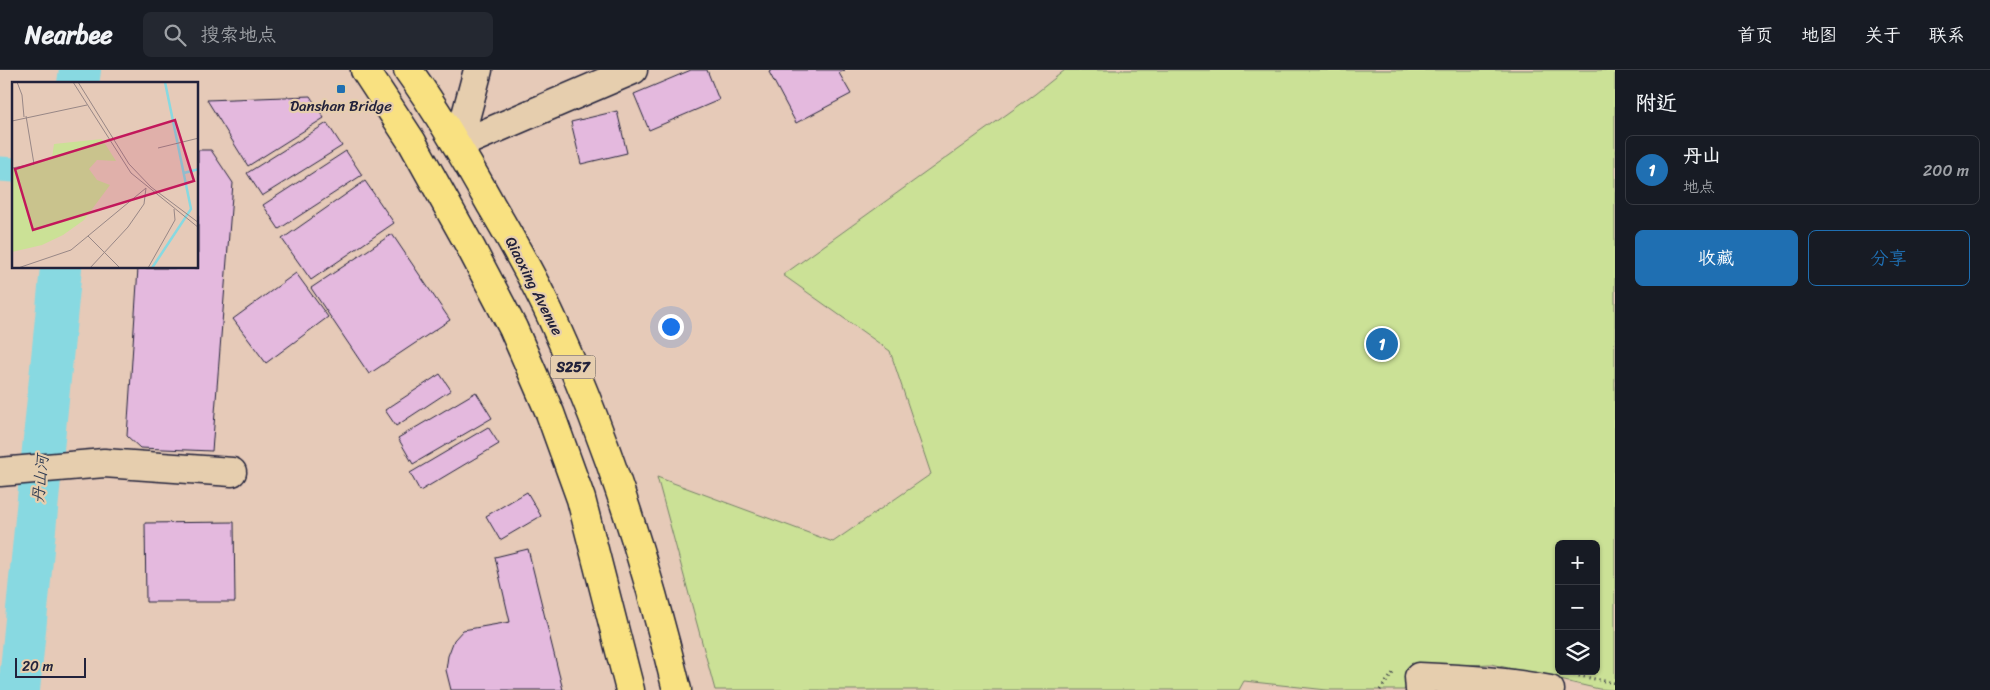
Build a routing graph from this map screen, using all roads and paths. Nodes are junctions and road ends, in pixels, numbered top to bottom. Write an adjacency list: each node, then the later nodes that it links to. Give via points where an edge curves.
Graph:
1 (365, 70): 10 (main road, S257, via 412,142 471,248 513,328 550,413 581,499)
2 (408, 70): 5 (main road, Qiaoxing Avenue / S257)
3 (478, 70): 5 (street)
4 (633, 70): 5 (street)
5 (458, 145): 11 (main road, Qiaoxing Avenue / S257, via 555,324 581,388 623,497 649,578)
6 (0, 472): 7 (street, via 104,463)
7 (232, 472)
8 (1558, 682): 9 (path); 12 (street, via 1531,686 1420,677)
9 (1615, 684)
10 (630, 690)
11 (677, 690)
12 (1420, 690)

